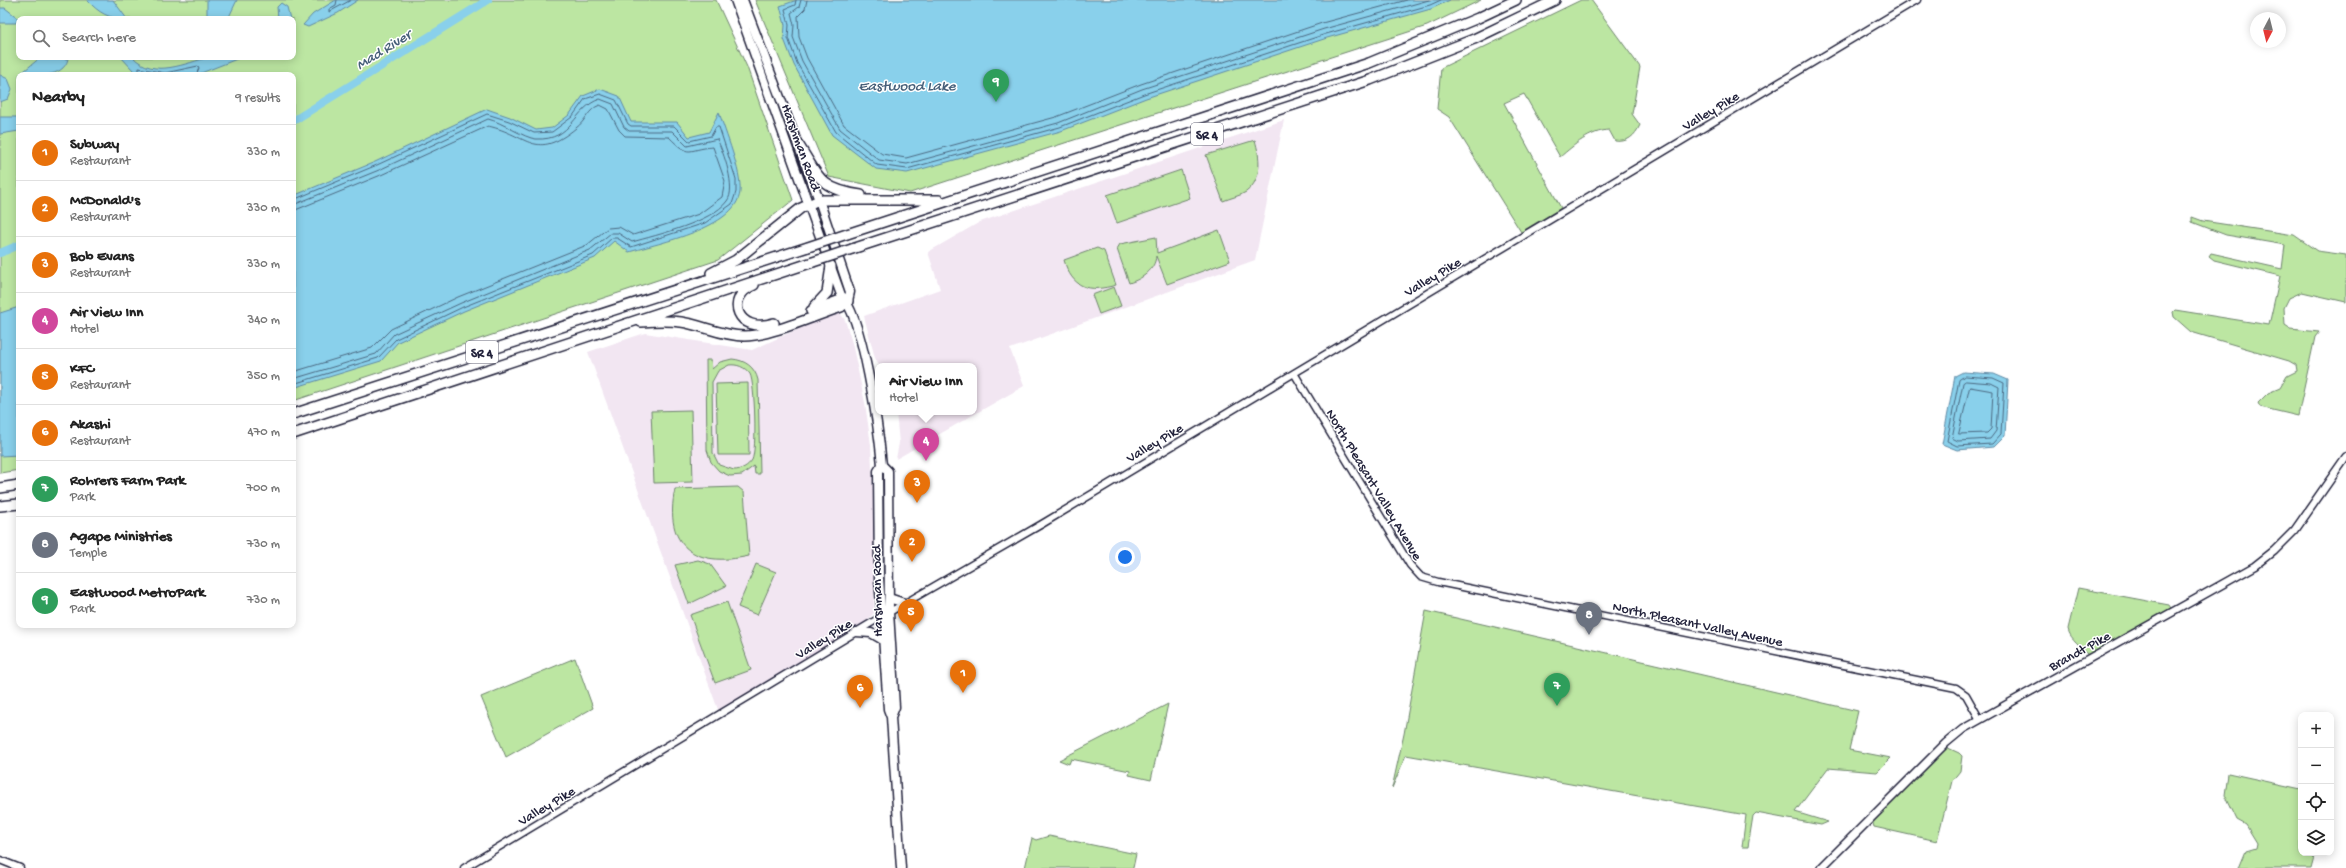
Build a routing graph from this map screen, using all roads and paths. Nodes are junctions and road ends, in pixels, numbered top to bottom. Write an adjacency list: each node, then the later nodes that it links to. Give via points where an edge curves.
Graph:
1 (735, 0): 10 (main road, Harshman Road)
2 (743, 0): 6 (main road, Harshman Road)
3 (1516, 0): 7 (highway, SR 4, via 1369,63)
4 (1555, 0): 12 (highway, SR 4, bridge, via 1474,39 1370,80)
5 (1917, 0): 17 (street, Valley Pike)
6 (798, 144): 8 (main road, Harshman Road); 9 (highway, via 812,170 827,184 851,194)
7 (969, 194): 9 (highway, via 929,201); 13 (highway, SR 4, bridge)
8 (819, 200): 9 (highway); 10 (highway); 14 (main road, Harshman Road, via 850,292)
9 (892, 200)
10 (809, 203): 11 (main road, Harshman Road); 13 (highway, via 736,260)
11 (831, 266): 14 (main road, Harshman Road, via 841,295); 15 (highway, via 827,293 816,306)
12 (788, 270): 15 (highway, via 749,287 742,293 738,301 740,316 744,321 757,327); 16 (highway, SR 4)
13 (672, 291): 18 (highway, SR 4)
14 (848, 301): 15 (highway, via 838,301); 16 (highway, via 841,307 761,334 744,336 662,320); 21 (main road, Harshman Road, via 870,381)
15 (803, 314)
16 (616, 327): 19 (highway, SR 4)
17 (1294, 373): 27 (street, Valley Pike); 32 (street, North Pleasant Valley Avenue, via 1410,565 1421,577 1444,584 1956,688 1966,695)
18 (296, 413)
19 (296, 433)
20 (2346, 457): 32 (main road, Brandt Pike, via 2294,530 2255,566)
21 (882, 465): 26 (main road, Harshman Road, via 888,471); 28 (main road, Harshman Road, via 878,471)
22 (16, 485): 23 (highway)
23 (0, 488)
24 (16, 504): 25 (highway)
25 (0, 506)
26 (888, 598): 27 (main road); 28 (main road, Harshman Road)
27 (904, 603): 28 (street, Valley Pike)
28 (885, 614): 29 (street, Valley Pike); 30 (main road, Harshman Road); 31 (main road, Harshman Road, via 895,707)
29 (856, 632): 30 (main road, via 871,633); 35 (street, Valley Pike)
30 (883, 640): 31 (main road, Harshman Road, via 888,709)
31 (891, 717): 36 (main road, Harshman Road)
32 (1979, 718): 37 (main road, Brandt Pike, via 1946,743)
33 (0, 860): 34 (street)
34 (20, 868)
35 (464, 868)
36 (901, 868)
37 (1821, 868)

